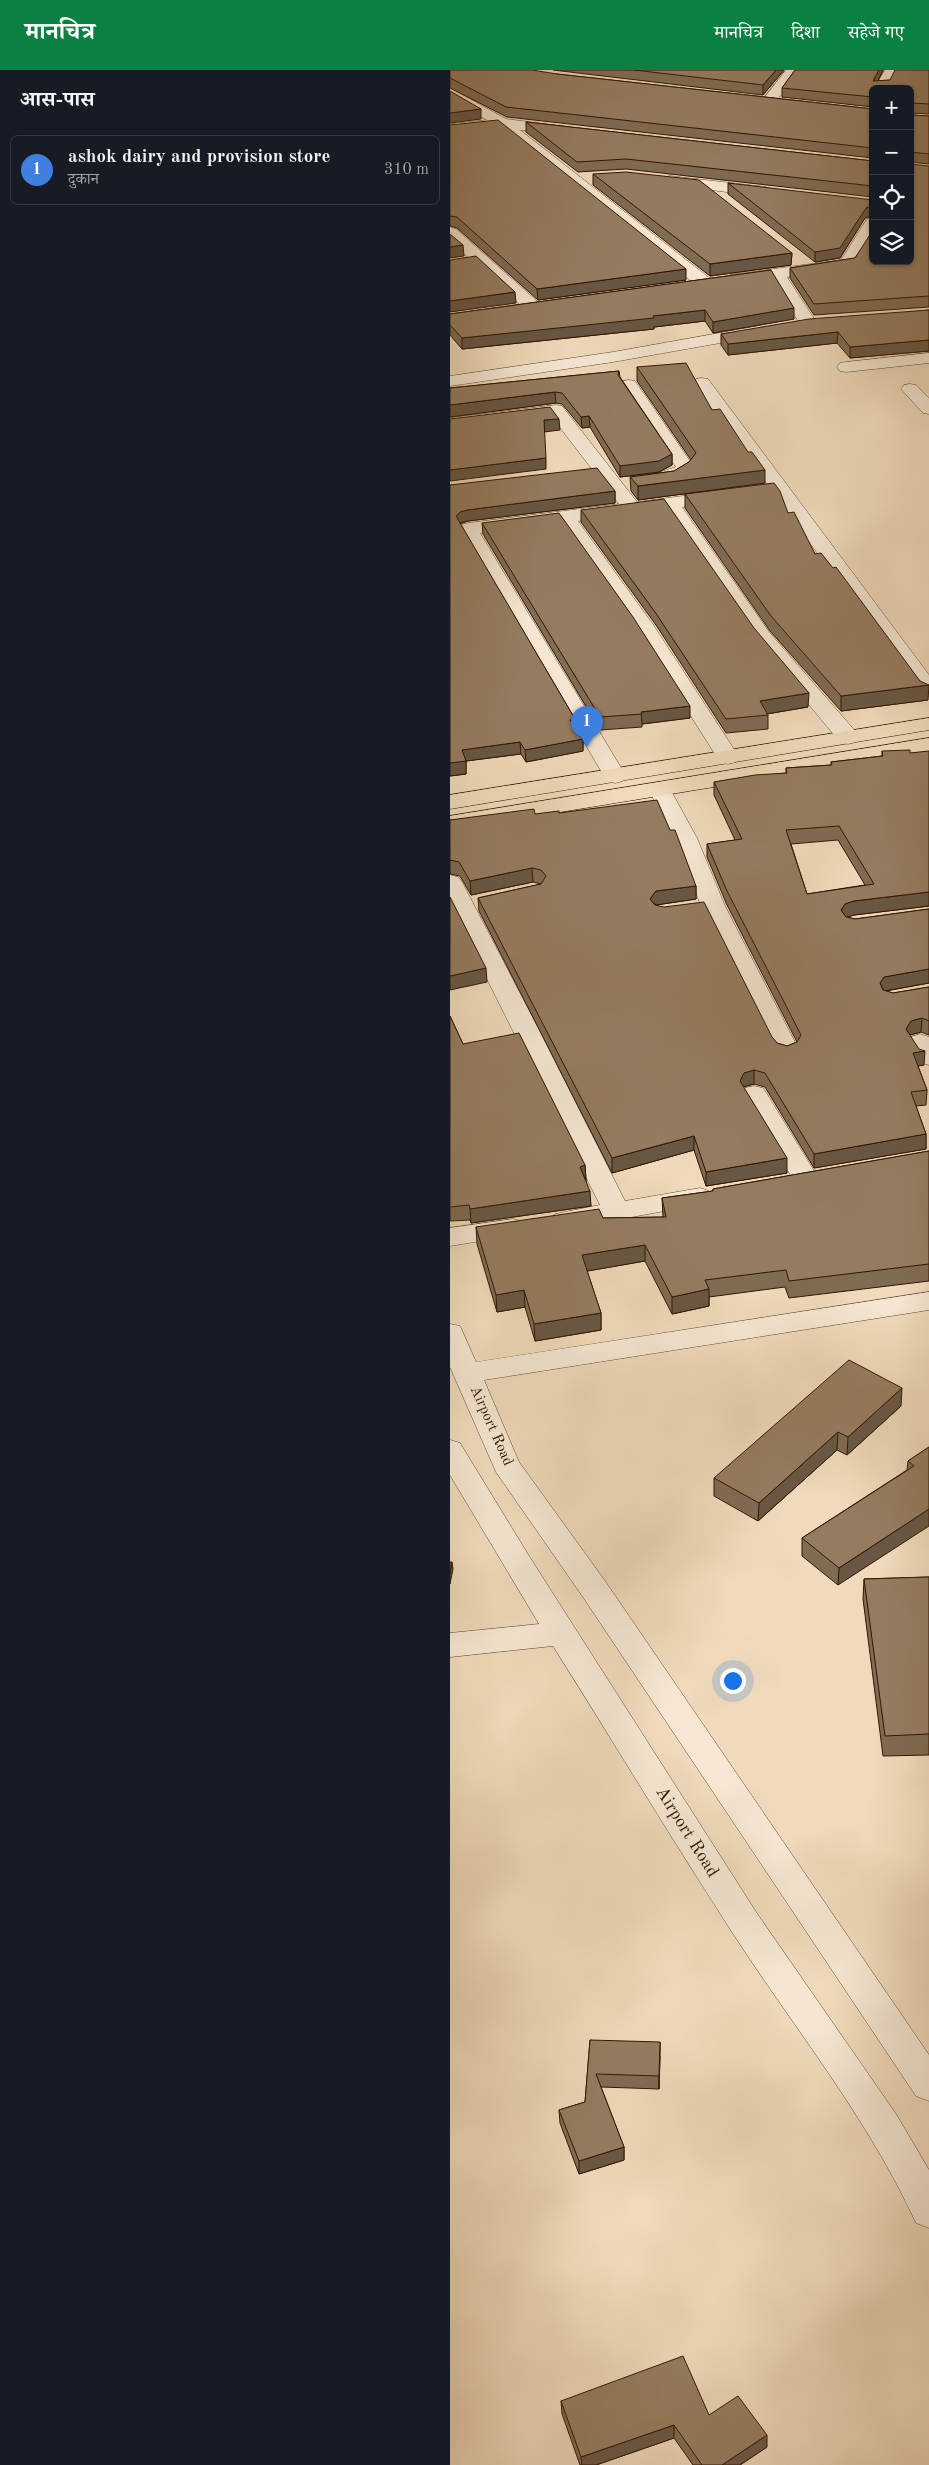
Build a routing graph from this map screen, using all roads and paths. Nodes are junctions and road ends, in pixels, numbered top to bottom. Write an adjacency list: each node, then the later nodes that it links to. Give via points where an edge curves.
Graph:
1 (794, 70): 6 (street)
2 (892, 70): 3 (street)
3 (883, 85)
4 (450, 92): 8 (street)
5 (749, 100): 6 (street)
6 (768, 102): 7 (street)
7 (788, 104)
8 (502, 123): 9 (street); 10 (street); 13 (street)
9 (450, 129)
10 (580, 132)
11 (600, 178): 13 (street)
12 (652, 179): 14 (street)
13 (574, 180): 24 (street)
14 (706, 186): 15 (street); 16 (street)
15 (784, 194)
16 (728, 204)
17 (869, 228): 22 (street, via 847,264)
18 (450, 232): 20 (street)
19 (795, 257): 22 (street)
20 (480, 260): 21 (street); 27 (street)
21 (458, 263)
22 (810, 269): 23 (street)
23 (777, 274): 24 (street); 30 (street)
24 (706, 284): 25 (street)
25 (686, 286)
26 (552, 305): 27 (street)
27 (533, 307): 28 (street)
28 (515, 310)
29 (828, 321): 30 (street)
30 (808, 323): 33 (street)
31 (929, 358): 32 (street)
32 (846, 367)
33 (450, 381)
34 (702, 383): 42 (street)
35 (629, 385): 41 (street, via 685,467 672,477)
36 (910, 390): 37 (street)
37 (929, 409)
38 (450, 423): 39 (street, via 556,410)
39 (602, 470): 40 (street); 41 (street)
40 (583, 472)
41 (614, 485): 44 (street)
42 (780, 489): 43 (street); 46 (street)
43 (668, 502): 44 (street); 47 (street, via 762,636)
44 (631, 507): 45 (street)
45 (565, 517): 49 (street, via 644,626); 50 (street, via 468,529)
46 (929, 690)
47 (848, 738): 48 (main road); 49 (main road)
48 (929, 740): 51 (main road)
49 (728, 757): 50 (main road)
50 (614, 776): 52 (main road)
51 (659, 789): 53 (main road); 55 (street, via 686,838 703,907)
52 (450, 802)
53 (450, 823)
54 (450, 882): 61 (street, via 472,904)
55 (786, 1050)
56 (754, 1094): 58 (street)
57 (834, 1174): 58 (street)
58 (806, 1179): 59 (street)
59 (778, 1184)
60 (721, 1194): 61 (street)
61 (617, 1212): 62 (street)
62 (450, 1237)
63 (929, 1301): 65 (street)
64 (450, 1333): 65 (street, Airport Road)
65 (467, 1373): 69 (street, Airport Road, via 506,1464)
66 (450, 1450): 67 (street, Airport Road)
67 (561, 1633): 68 (street); 70 (street, Airport Road, via 744,1922 882,2125)
68 (450, 1645)
69 (929, 2085)
70 (929, 2211)

